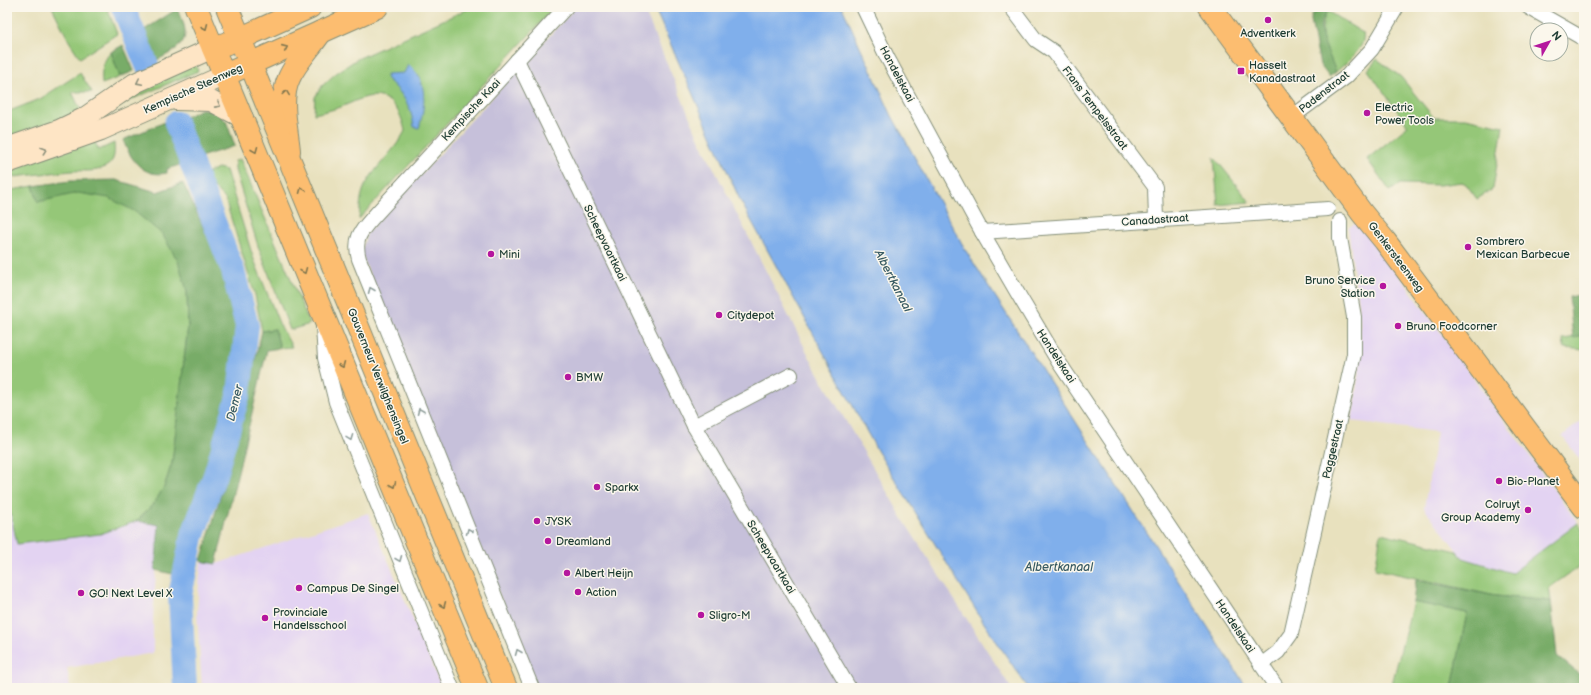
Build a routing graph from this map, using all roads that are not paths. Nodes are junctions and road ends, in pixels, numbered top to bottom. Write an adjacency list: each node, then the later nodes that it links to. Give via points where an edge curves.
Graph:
1 (196, 7): 14 (main road, one-way to 14)
2 (226, 7): 12 (main road, Gouverneur Verwilghensingel)
3 (310, 7): 12 (main road, Kempische Steenweg)
4 (377, 7): 11 (main road, Kempische Steenweg)
5 (566, 7): 15 (street, Kempische Kaai)
6 (863, 7): 28 (street, Handelskaai, via 887,57)
7 (1011, 7): 26 (street, Frans Tempelsstraat, via 1036,40 1054,52 1155,187)
8 (1210, 7): 19 (main road, Genkersteenweg)
9 (1397, 7): 19 (street, Padenstraat, via 1372,49 1346,77)
10 (1528, 7): 13 (street)
11 (322, 32): 16 (main road, Kempische Steenweg, one-way to 11); 23 (main road, one-way to 11, via 285,110 288,79)
12 (240, 38): 14 (main road, Kempische Steenweg); 16 (main road, Gouverneur Verwilghensingel)
13 (1584, 39)
14 (213, 48): 17 (main road); 21 (main road, Kempische Steenweg, one-way to 21, via 135,83)
15 (517, 60): 31 (street, Scheepvaartkaai); 37 (street, Kempische Kaai, one-way to 15, via 356,249 361,231)
16 (250, 64): 17 (main road, Kempische Steenweg); 23 (main road, Gouverneur Verwilghensingel)
17 (225, 75): 18 (main road, Kempische Steenweg); 20 (main road)
18 (182, 98): 20 (main road, one-way to 20, via 211,101); 21 (main road, Kempische Steenweg)
19 (1292, 117): 32 (main road, Genkersteenweg)
20 (243, 118): 29 (main road, one-way to 29)
21 (87, 126): 22 (main road, Kempische Steenweg, via 59,130); 24 (main road, Kempische Steenweg, one-way to 21)
22 (7, 148)
23 (290, 160): 36 (main road, Gouverneur Verwilghensingel, one-way to 23)
24 (7, 163)
25 (1328, 209): 26 (street, Canadastraat)
26 (1156, 220): 28 (street, Canadastraat)
27 (1340, 221): 33 (street, Paggestraat, via 1340,238 1354,317 1354,354 1291,634 1278,652)
28 (982, 232): 33 (street, Handelskaai, via 1058,361)
29 (322, 316): 34 (street, one-way to 34, via 325,358 336,402); 35 (main road, one-way to 35)
30 (791, 375): 31 (street)
31 (694, 426): 38 (street, Scheepvaartkaai)
32 (1584, 507)
33 (1261, 665): 39 (street, Handelskaai)
34 (452, 688)
35 (477, 688)
36 (506, 688)
37 (532, 688)
38 (849, 688)
39 (1277, 688)

